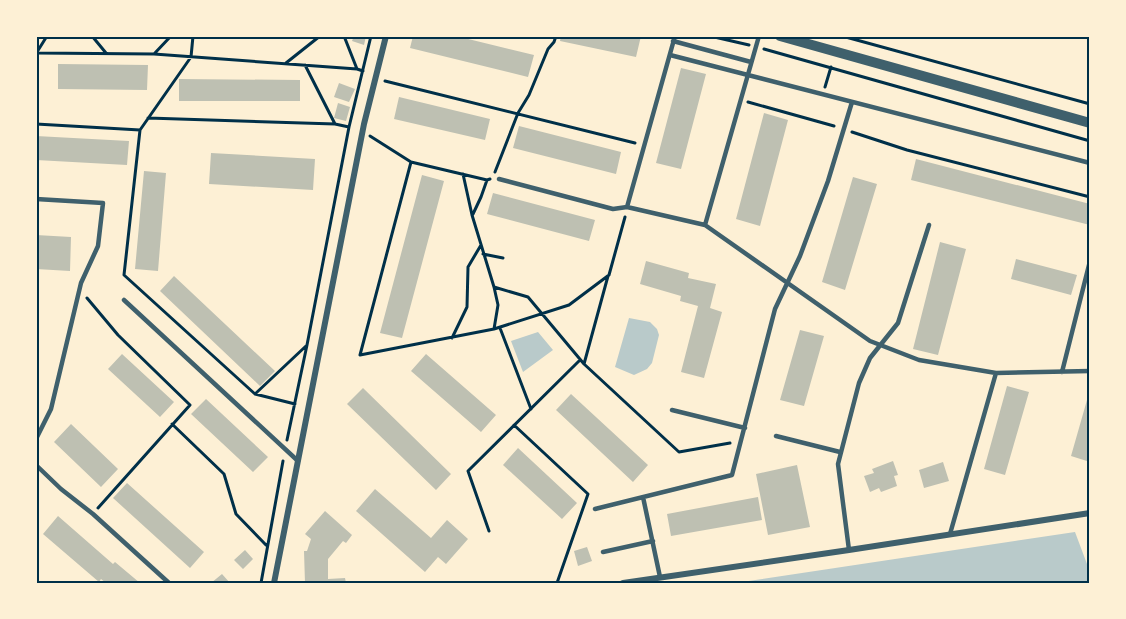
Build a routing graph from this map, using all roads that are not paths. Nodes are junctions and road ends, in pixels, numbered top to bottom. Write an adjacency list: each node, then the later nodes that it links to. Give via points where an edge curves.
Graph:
1 (386, 36): 29 (street, via 364,124)
2 (759, 36): 7 (lane)
3 (787, 37): 5 (street)
4 (674, 39): 6 (lane); 7 (lane)
5 (817, 41): 10 (street)
6 (670, 55): 8 (lane); 14 (lane)
7 (751, 62): 8 (lane)
8 (747, 76): 9 (lane); 15 (lane)
9 (852, 102): 11 (lane); 18 (lane, via 828,181)
10 (1090, 123)
11 (1090, 163)
12 (499, 179): 14 (lane, via 613,209)
13 (36, 199): 27 (lane, via 103,204 98,246 81,284 51,409)
14 (627, 207): 15 (lane)
15 (705, 225): 18 (lane)
16 (929, 225): 20 (lane, via 898,323)
17 (1090, 261): 22 (lane)
18 (787, 282): 20 (lane); 25 (lane, via 775,309)
19 (124, 300): 29 (lane)
20 (880, 346): 23 (lane, via 919,360); 28 (lane, via 859,383)
21 (1090, 371): 22 (lane)
22 (1062, 372): 23 (lane)
23 (996, 373): 34 (lane)
24 (672, 410): 25 (lane)
25 (745, 428): 31 (lane, via 732,475)
26 (776, 436): 28 (lane)
27 (36, 439)
28 (840, 452): 36 (lane, via 838,464)
29 (298, 461): 40 (street)
30 (36, 465): 39 (lane)
31 (642, 497): 32 (lane); 35 (lane)
32 (595, 509)
33 (1090, 513): 34 (street)
34 (950, 534): 36 (street)
35 (653, 542): 37 (lane); 38 (lane)
36 (849, 550): 38 (street)
37 (603, 552)
38 (660, 577): 41 (street)
39 (169, 583)
40 (274, 583)
41 (623, 583)

